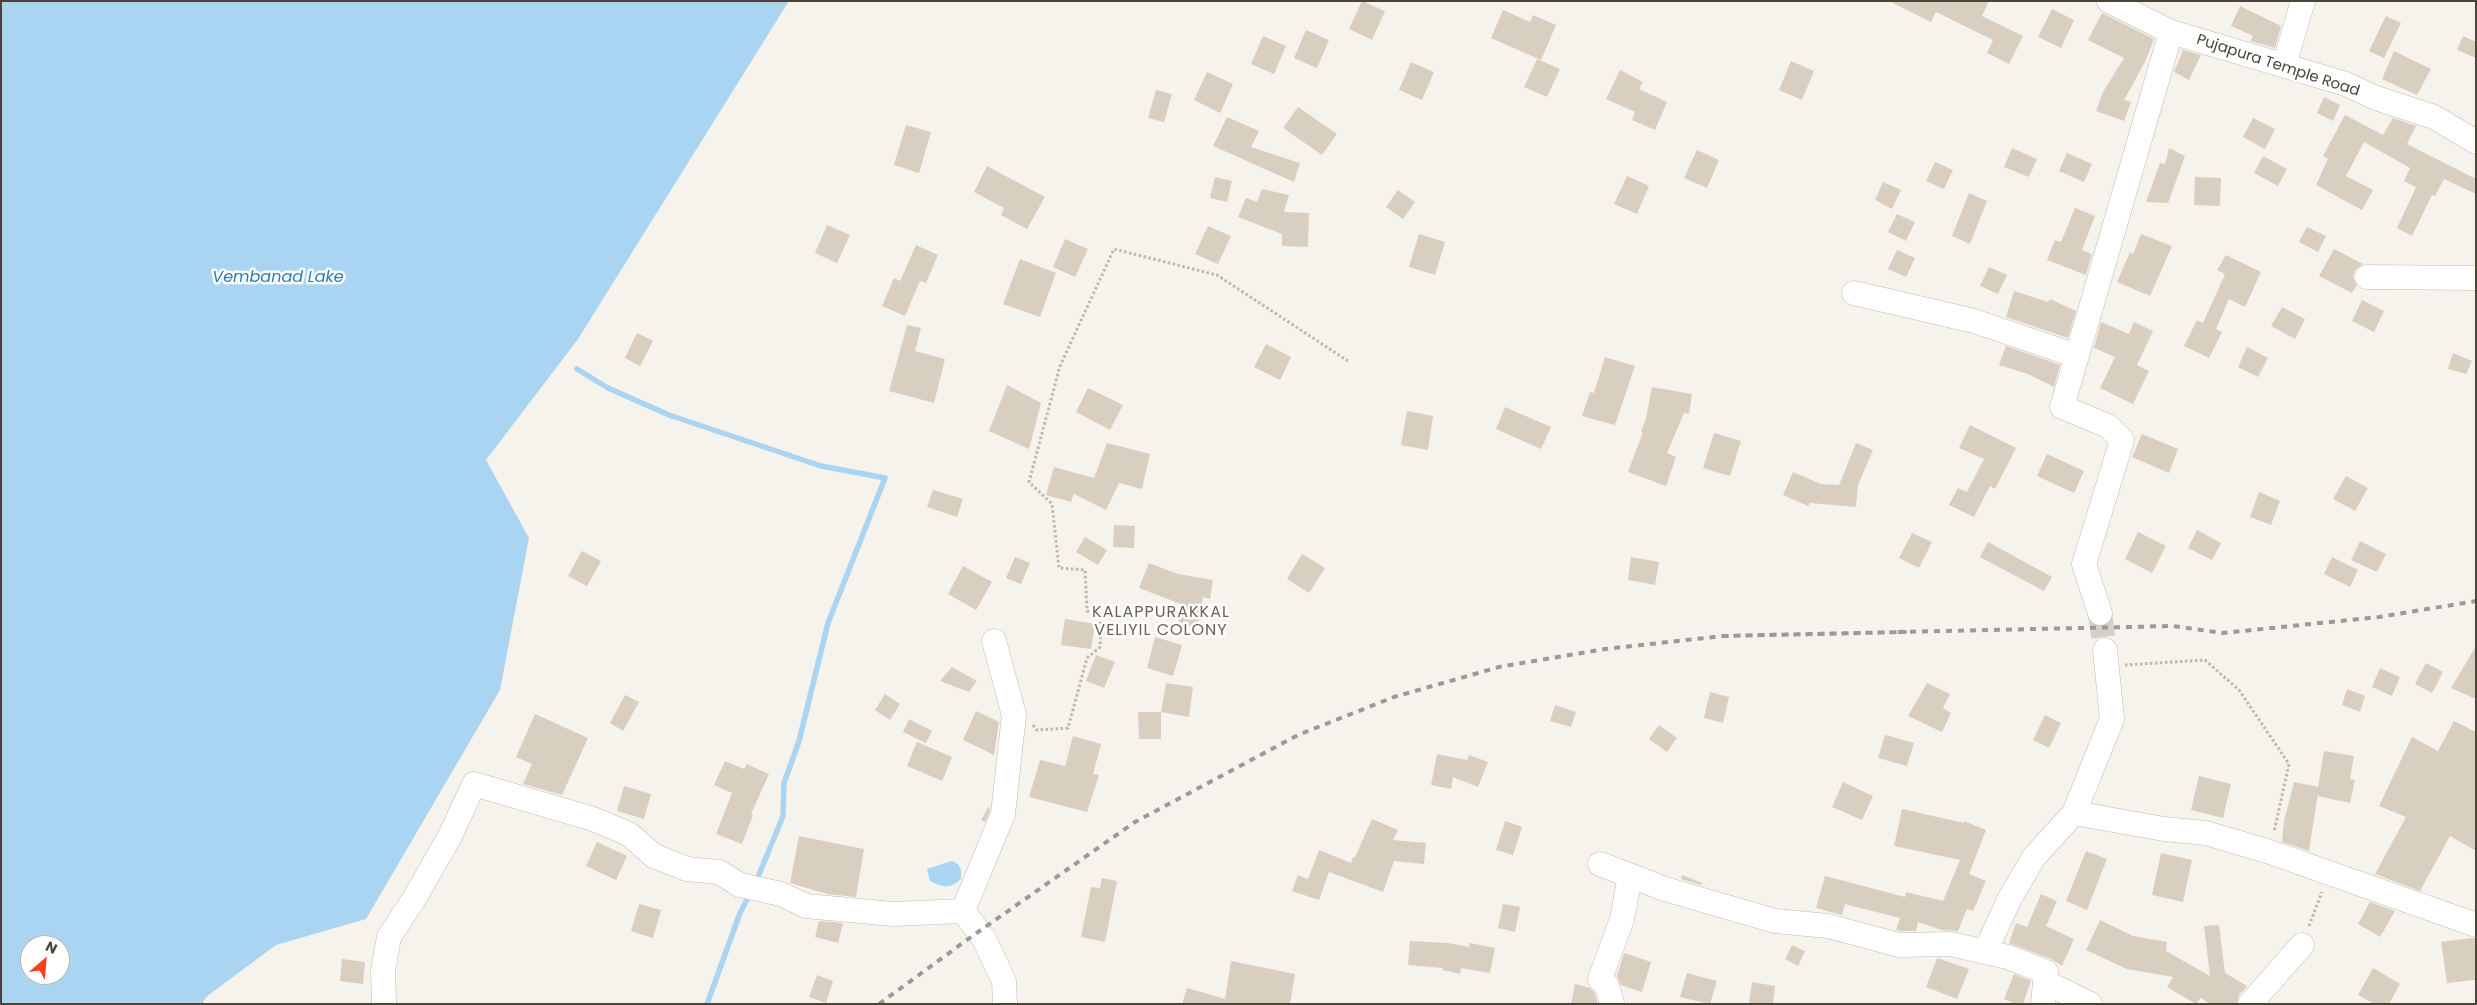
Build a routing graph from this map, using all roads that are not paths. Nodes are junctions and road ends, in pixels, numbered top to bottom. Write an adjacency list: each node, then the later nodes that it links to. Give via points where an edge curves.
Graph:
1 (2109, 1): 3 (street, Pujapura Temple Road)
2 (2303, 1): 4 (street)
3 (2171, 32): 4 (street, Pujapura Temple Road); 9 (street)
4 (2284, 65): 5 (street, Pujapura Temple Road, via 2434,117)
5 (2476, 142)
6 (2367, 277): 7 (street)
7 (2476, 278)
8 (1854, 293): 9 (street, via 1974,321)
9 (2077, 356): 10 (street, via 2062,407 2108,426 2122,440 2084,564)
10 (2100, 613)
11 (994, 641): 16 (street, via 1014,715 1004,814)
12 (2106, 658): 13 (street, via 2112,719)
13 (2074, 813): 17 (street, via 2206,834 2270,852); 19 (street, via 2034,857 2010,898)
14 (1600, 864): 15 (street)
15 (1630, 876): 19 (street, via 1775,920 1828,926 1899,945 1950,944); 23 (street, via 1622,918 1600,980 1607,986)
16 (963, 911): 21 (street, via 893,914 806,906 781,894 753,888 719,872 687,868 654,856 628,834 593,819 474,784 450,836 389,937 383,970); 22 (street, via 984,939 1004,981)
17 (2476, 925)
18 (2302, 945): 25 (street)
19 (1985, 952): 20 (street, via 2046,972)
20 (2044, 993): 24 (street)
21 (384, 1004)
22 (1005, 1004)
23 (1613, 1004)
24 (2090, 1004)
25 (2250, 1004)

